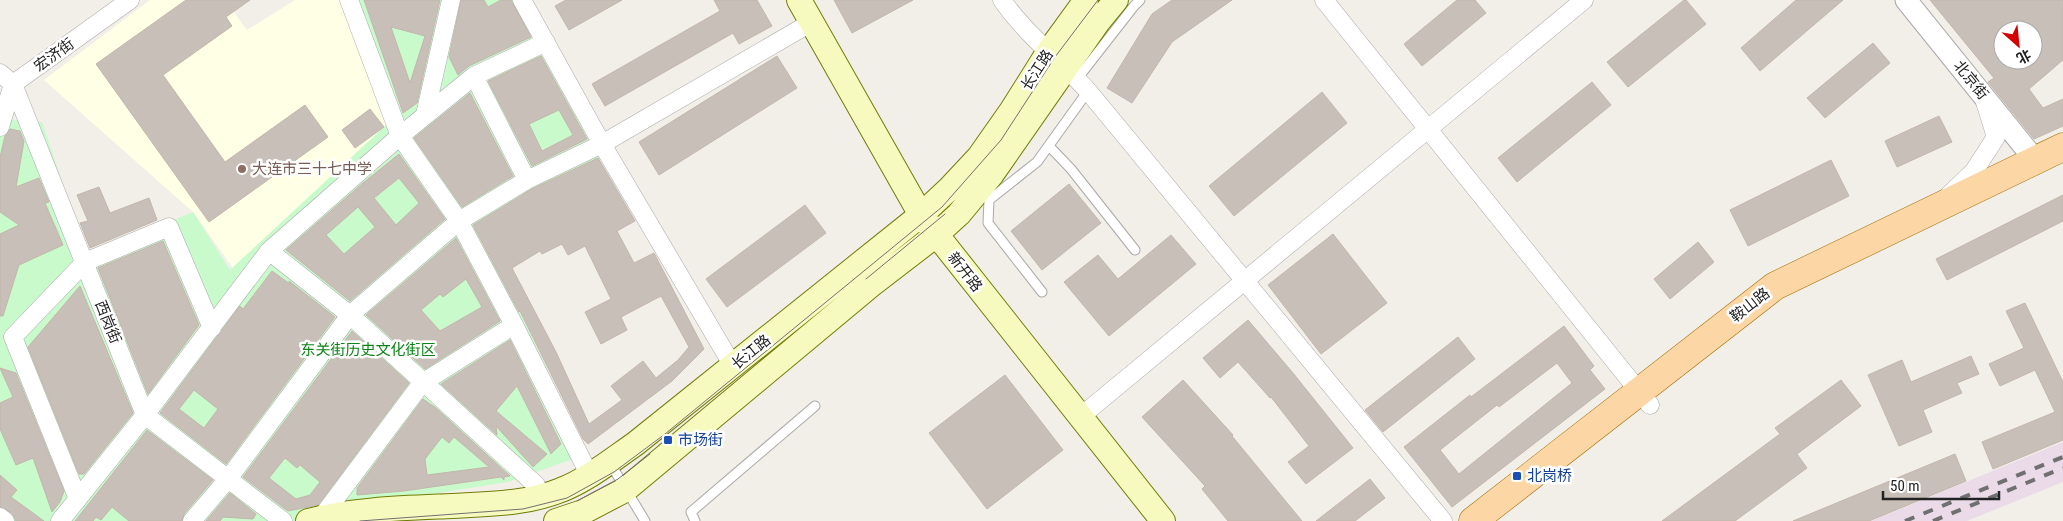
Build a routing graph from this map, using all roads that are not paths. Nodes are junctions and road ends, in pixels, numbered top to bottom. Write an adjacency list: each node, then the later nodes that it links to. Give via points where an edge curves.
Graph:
1 (130, 0): 17 (street, 宏济街)
2 (349, 0): 24 (street)
3 (451, 0): 21 (street)
4 (522, 0): 14 (street)
5 (799, 0): 13 (main road, 新开路)
6 (1002, 0): 15 (street, via 1015,19)
7 (1086, 0): 15 (main road, 长江路)
8 (1116, 0): 18 (main road, 长江路)
9 (1140, 0): 18 (lane)
10 (1324, 0): 23 (street)
11 (1584, 0): 23 (street)
12 (1906, 0): 19 (street, 北京街)
13 (812, 22): 25 (street); 32 (main road, 新开路)
14 (546, 42): 16 (street); 25 (street)
15 (1049, 51): 18 (street); 32 (main road, 长江路, via 979,157)
16 (474, 76): 21 (street); 30 (street)
17 (7, 78): 20 (street); 37 (street, 西岗街)
18 (1077, 79): 26 (lane); 34 (main road, 长江路, via 959,214); 38 (street)
19 (1984, 97): 28 (street, 北京街); 31 (street, via 1996,137 1974,171)
20 (3, 108): 22 (street)
21 (425, 116): 24 (street)
22 (0, 127)
23 (1428, 129): 38 (street); 45 (street)
24 (400, 136): 33 (street); 36 (street)
25 (602, 144): 30 (street); 43 (street)
26 (1048, 146): 35 (lane, via 1071,169); 39 (lane, via 1037,162 990,200 988,223)
27 (2063, 148): 28 (main road, 鞍山路)
28 (2035, 160): 31 (main road, 鞍山路)
29 (2063, 167): 45 (main road, 鞍山路, via 1803,290)
30 (527, 180): 33 (street)
31 (1934, 209): 45 (main road, 鞍山路, via 1775,286)
32 (921, 215): 34 (main road, 新开路); 43 (main road, 长江路)
33 (459, 221): 40 (street); 41 (street)
34 (936, 235): 48 (main road, 新开路); 52 (main road, 长江路)
35 (1135, 250)
36 (269, 251): 40 (street); 42 (street)
37 (84, 262): 42 (street, via 169,227); 47 (street, 西岗街); 54 (street, via 13,337)
38 (1245, 282): 48 (street); 65 (street)
39 (1042, 292)
40 (350, 316): 44 (street); 51 (street)
41 (514, 325): 44 (street); 50 (street)
42 (212, 328): 47 (street)
43 (733, 366): 49 (main road, 长江路)
44 (422, 383): 53 (street, via 536,485); 56 (street)
45 (1645, 398): 66 (main road, 鞍山路); 67 (main road, 鞍山路)
46 (815, 406): 63 (lane, via 690,512)
47 (145, 415): 51 (street); 54 (street)
48 (1080, 417): 64 (main road, 新开路)
49 (610, 462): 50 (main road, 长江路); 52 (lane)
50 (589, 474): 53 (main road, 长江路, via 562,490)
51 (228, 479): 59 (street); 60 (street)
52 (625, 490): 61 (main road, 长江路, via 583,512); 62 (lane)
53 (540, 497): 56 (main road, 长江路, via 421,512)
54 (78, 499): 58 (street)
55 (0, 517): 57 (street)
56 (315, 519)
57 (5, 521)
58 (60, 521)
59 (192, 521)
60 (283, 521)
61 (556, 521)
62 (645, 521)
63 (695, 521)
64 (1164, 521)
65 (1443, 521)
66 (1473, 521)
67 (1501, 521)

